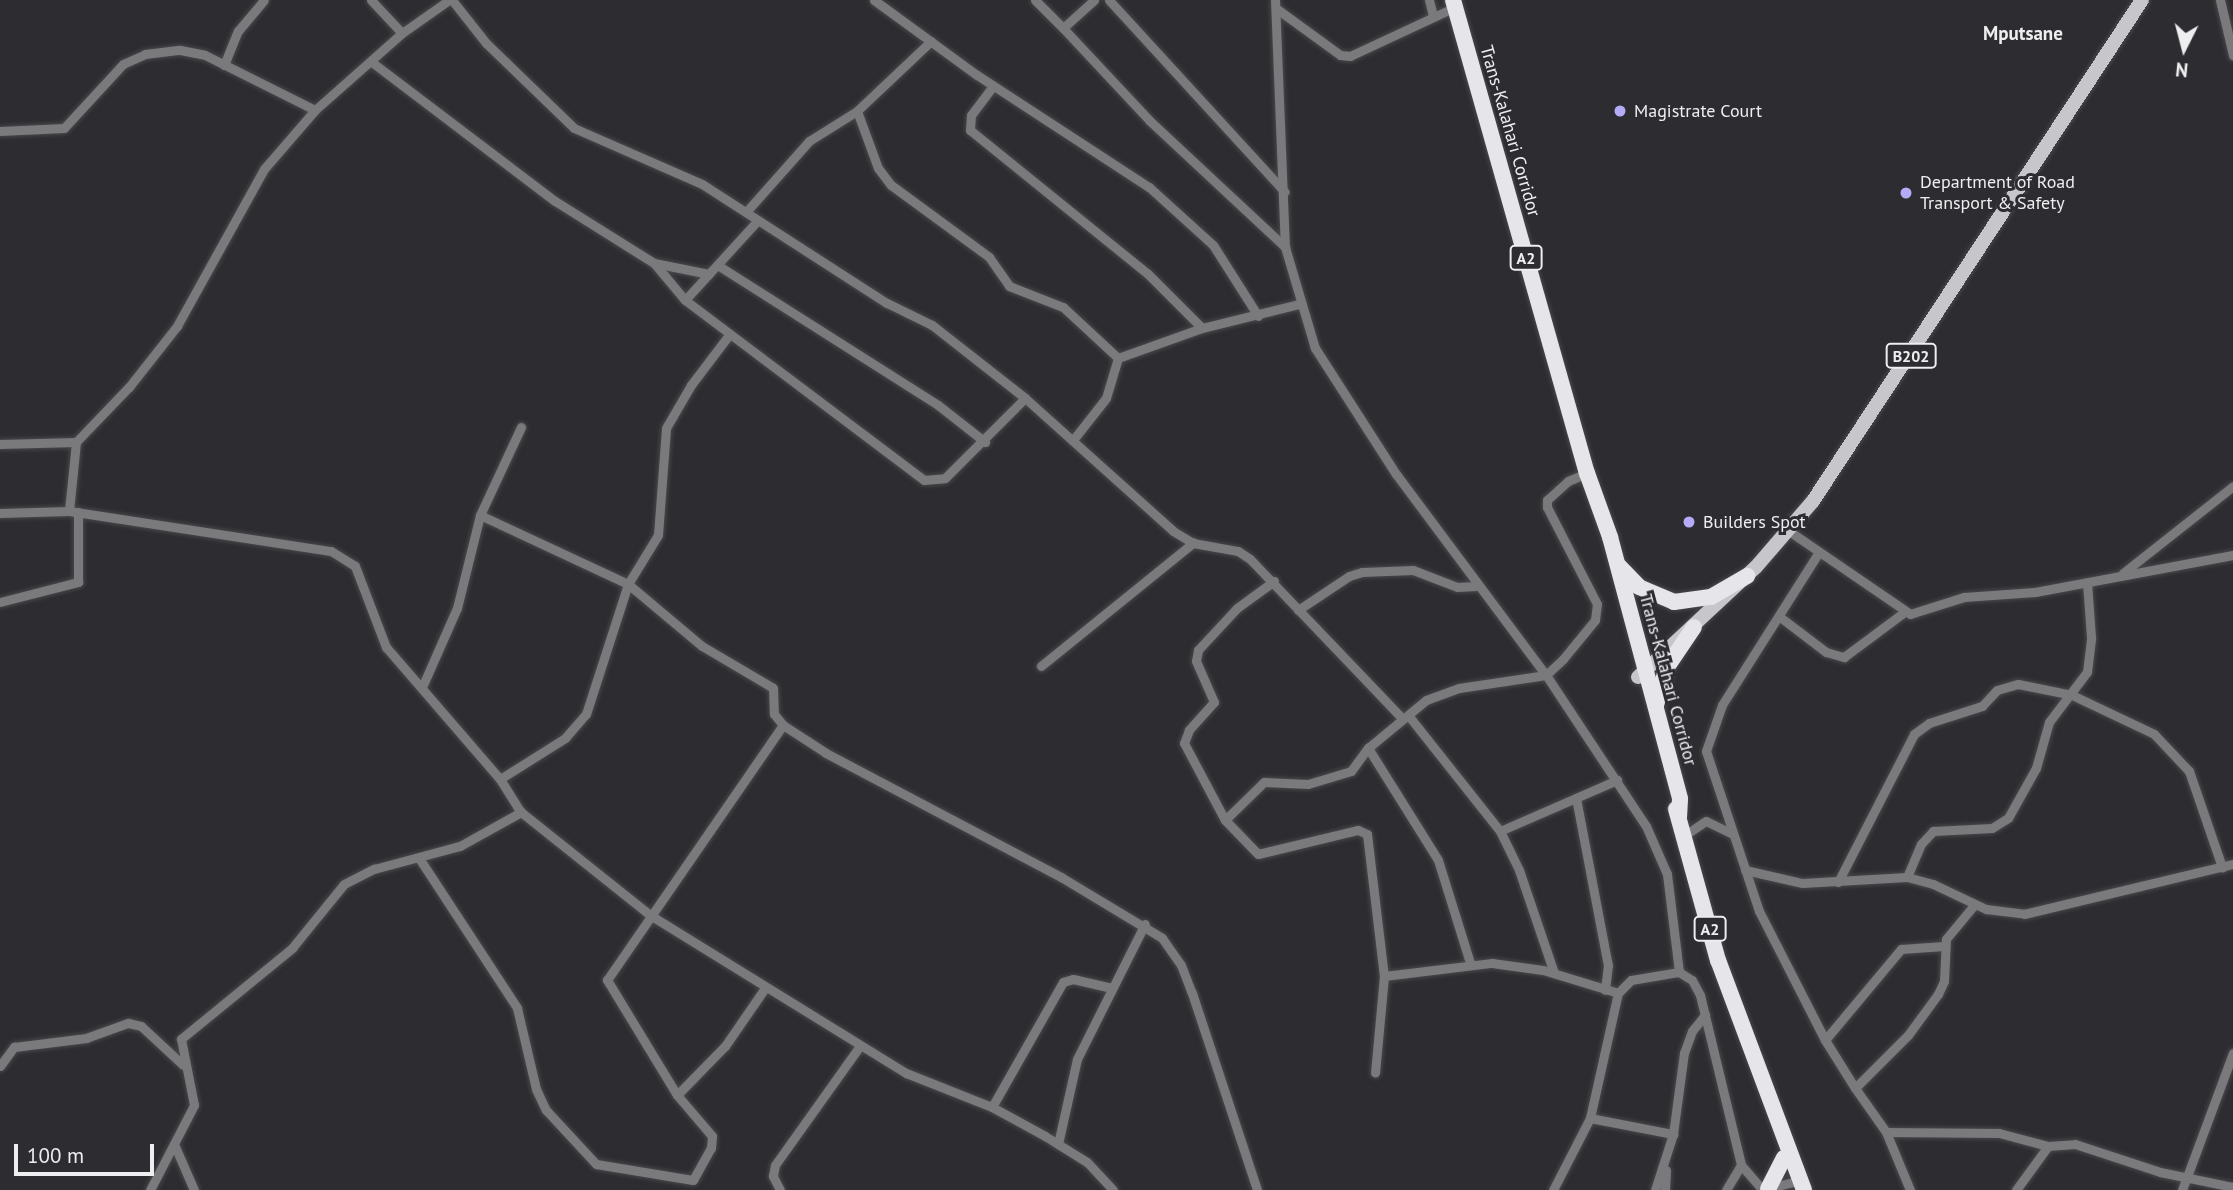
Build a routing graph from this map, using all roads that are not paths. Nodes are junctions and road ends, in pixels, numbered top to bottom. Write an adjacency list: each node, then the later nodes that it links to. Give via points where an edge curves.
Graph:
1 (264, 0): 19 (street, via 239,31)
2 (371, 0): 15 (street)
3 (450, 0): 15 (street); 25 (street, via 486,43 574,128 702,184)
4 (874, 0): 16 (street)
5 (1035, 0): 14 (street)
6 (1094, 0): 14 (street)
7 (1109, 0): 24 (street)
8 (1429, 0): 13 (street)
9 (2142, 0): 49 (main road, B202, via 1961,282)
10 (2220, 0): 17 (street)
11 (1454, 3): 13 (street); 43 (highway, Trans-Kalahari Corridor / A2)
12 (1276, 5): 13 (street, via 1340,55 1350,56); 24 (street)
13 (1433, 16)
14 (1063, 28): 27 (street, via 1150,121)
15 (402, 33): 18 (street)
16 (931, 41): 20 (street); 22 (street)
17 (2233, 55)
18 (373, 63): 21 (street); 28 (street, via 555,201)
19 (224, 65): 21 (street); 23 (street, via 195,52 145,54 123,64 70,125 48,131)
20 (993, 86): 33 (street, via 1149,187 1213,245); 34 (street, via 971,115 970,130 1148,274)
21 (315, 110): 40 (street, via 264,169 170,335)
22 (857, 111): 25 (street, via 809,141); 36 (street, via 869,153 891,185 989,257 1009,286 1063,307)
23 (0, 131)
24 (1284, 192): 27 (street)
25 (746, 212): 26 (street)
26 (758, 220): 29 (street); 37 (street, via 887,303 932,325)
27 (1285, 247): 32 (street)
28 (654, 262): 30 (street); 31 (street)
29 (719, 266): 30 (street); 41 (street, via 938,405)
30 (709, 274): 31 (street)
31 (685, 300): 35 (street)
32 (1299, 304): 33 (street); 59 (street, via 1315,348 1340,390)
33 (1258, 316): 34 (street)
34 (1202, 328): 36 (street)
35 (729, 335): 41 (street, via 929,482 945,478); 58 (street, via 666,428 658,535)
36 (1118, 358): 39 (street, via 1106,398)
37 (1025, 398): 39 (street); 41 (street)
38 (521, 427): 47 (street)
39 (1073, 440): 50 (street, via 1147,510)
40 (76, 442): 42 (street); 45 (street)
41 (985, 442)
42 (0, 444)
43 (1587, 473): 48 (highway, Trans-Kalahari Corridor / A2); 67 (street, via 1552,492 1547,507 1598,613)
44 (2233, 486): 54 (street)
45 (74, 511): 46 (street); 60 (street, via 78,582); 68 (street, via 331,551 355,566 386,647)
46 (0, 513)
47 (480, 515): 58 (street); 68 (street, via 457,608)
48 (1600, 516): 53 (highway, Trans-Kalahari Corridor / A2); 66 (highway, Trans-Kalahari Corridor / A2)
49 (1789, 531): 51 (street); 55 (main road, B202)
50 (1193, 543): 56 (street, via 1238,551); 65 (street)
51 (1819, 552): 62 (street); 63 (street)
52 (2233, 555): 54 (street, via 2152,573)
53 (1617, 564): 55 (highway, via 1639,587 1674,602 1711,597); 66 (highway, Trans-Kalahari Corridor / A2)
54 (2123, 573): 57 (street)
55 (1747, 576): 64 (main road, B202)
56 (1274, 581): 61 (street); 79 (street, via 1237,608 1196,656 1214,702 1189,730 1184,743)
57 (2087, 582): 62 (street, via 2035,592 1964,597 1922,612); 69 (street, via 2091,653 2087,672)
58 (628, 584): 72 (street, via 702,646 773,688 774,713); 74 (street, via 586,714 565,738)
59 (1477, 586): 61 (street, via 1457,587 1413,570 1362,572); 67 (street)
60 (0, 603)
61 (1298, 610): 71 (street)
62 (1903, 613): 63 (street, via 1844,657 1826,652)
63 (1780, 617): 82 (street, via 1722,705 1706,751)
64 (1694, 627): 66 (main road, B202); 70 (highway, via 1667,667)
65 (1041, 666)
66 (1641, 674): 70 (highway, Trans-Kalahari Corridor / A2); 78 (highway, Trans-Kalahari Corridor / A2, via 1671,801)
67 (1546, 675): 71 (street, via 1459,688 1426,700); 75 (street)
68 (423, 685): 74 (street)
69 (2072, 695): 85 (street, via 2140,725 2182,760); 87 (street, via 2049,722 2036,768 2008,818 1992,828 1933,831 1921,844); 88 (street, via 2042,686 2006,685 1982,706 1922,727 1888,779)
70 (1655, 710): 78 (highway, Trans-Kalahari Corridor / A2, via 1680,799)
71 (1405, 717): 73 (street); 80 (street)
72 (783, 725): 90 (street); 91 (street)
73 (1368, 748): 79 (street, via 1359,765 1340,776 1295,785 1264,782); 93 (street, via 1438,860)
74 (500, 779): 77 (street)
75 (1617, 780): 76 (street); 94 (street, via 1646,826 1667,874)
76 (1576, 798): 80 (street); 99 (street, via 1608,965)
77 (521, 812): 83 (street, via 477,838); 90 (street)
78 (1679, 816): 81 (highway, Trans-Kalahari Corridor / A2)
79 (1226, 820): 96 (street, via 1258,854 1358,830 1367,834)
80 (1500, 831): 95 (street, via 1519,870)
81 (1685, 835): 82 (street, via 1706,821); 103 (highway, Trans-Kalahari Corridor / A2, via 1718,960)
82 (1733, 835): 86 (street)
83 (419, 858): 106 (street, via 374,869 344,884 284,956 181,1039); 110 (street, via 517,1008 536,1089 546,1110 596,1164 687,1181 698,1177 712,1136)
84 (2233, 864): 85 (street)
85 (2222, 867): 89 (street, via 2035,912)
86 (1745, 870): 88 (street, via 1802,883); 102 (street, via 1759,911)
87 (1907, 877): 88 (street); 89 (street, via 1933,884)
88 (1838, 882)
89 (1974, 905): 92 (street)
90 (650, 915): 97 (street); 110 (street, via 607,983)
91 (1145, 924): 98 (street); 129 (street, via 1162,938 1181,965)
92 (1944, 946): 102 (street, via 1902,949); 109 (street, via 1944,981 1938,994 1908,1035)
93 (1470, 963): 95 (street); 96 (street)
94 (1679, 972): 100 (street, via 1631,980); 101 (street, via 1692,980)
95 (1554, 973): 99 (street)
96 (1384, 976): 108 (street)
97 (765, 988): 104 (street); 110 (street, via 725,1046)
98 (1112, 988): 111 (street, via 1073,979 1063,982); 116 (street, via 1077,1059)
99 (1605, 989): 100 (street)
100 (1618, 993): 112 (street)
101 (1705, 1015): 114 (street, via 1692,1031 1685,1053); 120 (street)
102 (1825, 1040): 109 (street)
103 (1746, 1042): 118 (highway, Trans-Kalahari Corridor / A2); 122 (highway, Trans-Kalahari Corridor / A2)
104 (860, 1046): 111 (street, via 906,1073); 127 (street, via 775,1165 773,1176)
105 (2233, 1053): 121 (street)
106 (183, 1065): 107 (street, via 141,1026 128,1023 86,1038 14,1047); 115 (street, via 194,1105)
107 (0, 1066)
108 (1375, 1073)
109 (1855, 1088): 113 (street)
110 (677, 1095)
111 (992, 1107): 116 (street)
112 (1590, 1118): 114 (street); 130 (street)
113 (1886, 1132): 117 (street, via 1999,1133); 134 (street)
114 (1673, 1134): 119 (street)
115 (174, 1144): 125 (street); 126 (street)
116 (1058, 1144): 128 (street, via 1087,1162)
117 (2048, 1146): 121 (street, via 2075,1144); 135 (street)
118 (1784, 1158): 122 (highway, Trans-Kalahari Corridor / A2); 124 (highway)
119 (1666, 1161): 131 (street); 132 (street)
120 (1741, 1165): 124 (street); 133 (street)
121 (2187, 1178): 123 (street); 136 (street)
122 (1799, 1187): 124 (street)
123 (2233, 1187)
124 (1764, 1189)
125 (150, 1190)
126 (194, 1190)
127 (780, 1190)
128 (1113, 1190)
129 (1257, 1190)
130 (1553, 1190)
131 (1656, 1190)
132 (1665, 1190)
133 (1727, 1190)
134 (1910, 1190)
135 (2016, 1190)
136 (2182, 1190)

